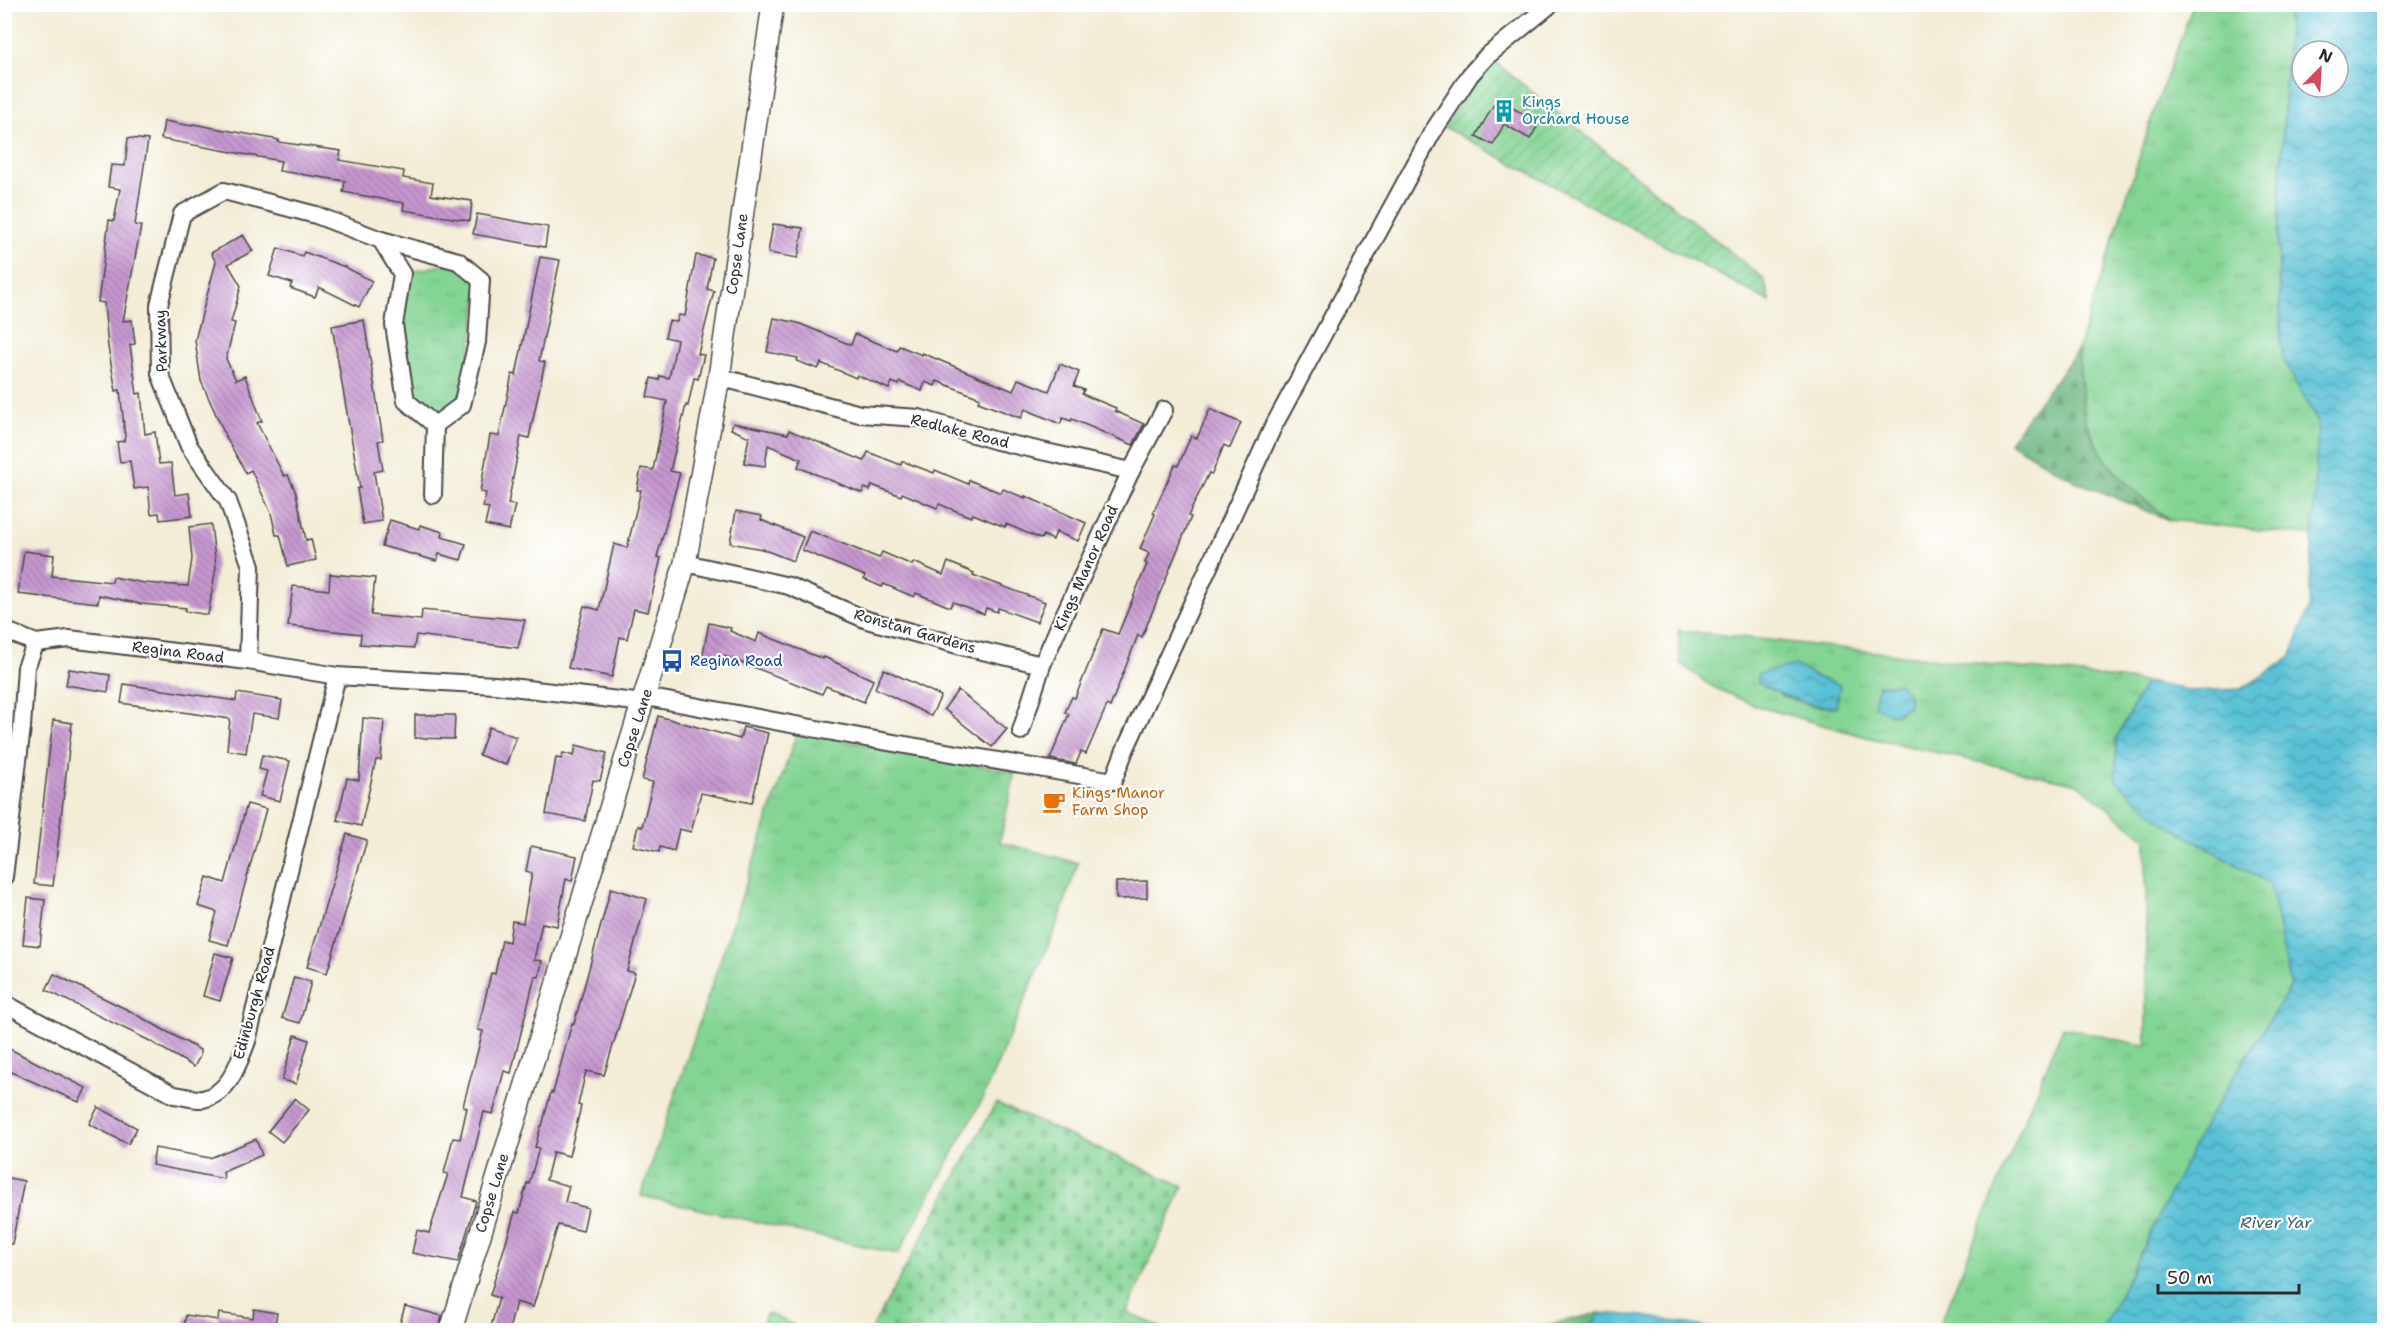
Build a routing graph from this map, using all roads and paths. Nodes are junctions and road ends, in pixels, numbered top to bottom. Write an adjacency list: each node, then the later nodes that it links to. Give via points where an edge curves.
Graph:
1 (773, 4): 4 (street, Copse Lane)
2 (1551, 4): 15 (street, Regina Road, via 1486,57 1470,75 1427,143 1273,427 1113,781)
3 (381, 240): 6 (street, via 402,274 394,325 406,401); 6 (street, Parkway, via 459,261 481,280 477,342 462,405); 12 (street, Parkway, via 316,215 224,191 182,214 159,305 160,374 189,446 228,501 251,566)
4 (719, 377): 7 (street, Redlake Road, via 860,414 919,418 997,441); 9 (street, Copse Lane)
5 (1164, 410): 7 (street, Kings Manor Road)
6 (435, 425): 8 (street)
7 (1131, 471): 13 (street, Kings Manor Road)
8 (433, 495)
9 (685, 563): 13 (street, Ronstan Gardens, via 789,586 867,620); 15 (street, Copse Lane)
10 (4, 630): 11 (street)
11 (36, 643): 12 (street, Regina Road, via 69,639); 16 (street, via 26,667)
12 (248, 661): 14 (street, Regina Road)
13 (1042, 665): 18 (street, Kings Manor Road)
14 (337, 675): 15 (street, Regina Road); 20 (street, Edinburgh Road, via 247,1041 223,1091 201,1099 174,1095)
15 (644, 700): 21 (street, Copse Lane)
16 (22, 727): 17 (street); 19 (street)
17 (4, 728)
18 (1021, 731)
19 (4, 877)
20 (4, 1003)
21 (451, 1330)

